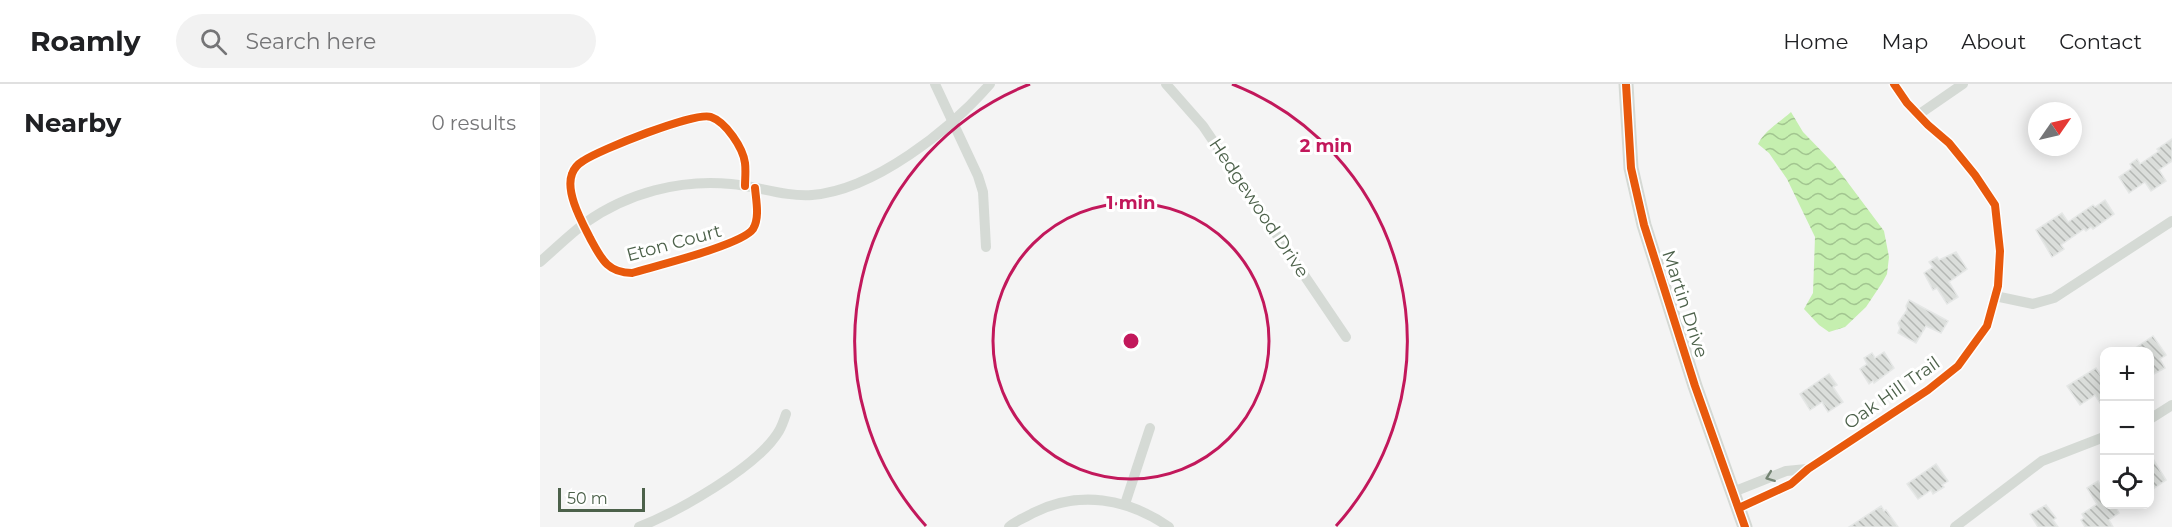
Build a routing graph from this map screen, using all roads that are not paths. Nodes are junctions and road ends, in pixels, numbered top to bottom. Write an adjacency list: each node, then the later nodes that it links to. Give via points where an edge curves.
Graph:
1 (935, 84): 8 (street)
2 (990, 84): 8 (street)
3 (1166, 84): 15 (street, Hedgewood Drive, via 1203,126)
4 (1626, 84): 22 (street, Martin Drive, via 1631,168 1644,225)
5 (1894, 84): 7 (street, Oak Hill Trail)
6 (1963, 84): 7 (street)
7 (1918, 115): 14 (street, Oak Hill Trail, via 1949,143 1995,205 2000,251)
8 (952, 121): 9 (street, via 890,168 844,188 810,195); 12 (street, via 983,192)
9 (750, 187): 11 (street, via 707,183 665,188 645,193); 11 (street, Eton Court, via 756,222 745,237 730,245 632,273 619,273 604,262); 11 (street, Eton Court, via 745,164 731,135 712,117 701,115 594,155 576,167 569,186)
10 (2172, 221): 14 (street, via 2054,298 2033,304)
11 (584, 224): 13 (street)
12 (986, 247)
13 (540, 262)
14 (1995, 296): 21 (street, Oak Hill Trail, via 1987,326 1958,366)
15 (1346, 337)
16 (2172, 405): 18 (street)
17 (786, 414): 25 (street, via 780,431 752,462)
18 (2154, 416)
19 (1150, 428): 23 (street)
20 (2100, 439): 29 (street, via 2042,461)
21 (1808, 469): 22 (street, one-way to 22, via 1786,471); 24 (street, Oak Hill Trail, via 1791,484)
22 (1733, 492): 24 (street, Martin Drive)
23 (1125, 504): 26 (street, via 1086,499 1046,507); 27 (street)
24 (1738, 508): 28 (street, Martin Drive)
25 (639, 527)
26 (1008, 527)
27 (1169, 527)
28 (1745, 527)
29 (1954, 527)

